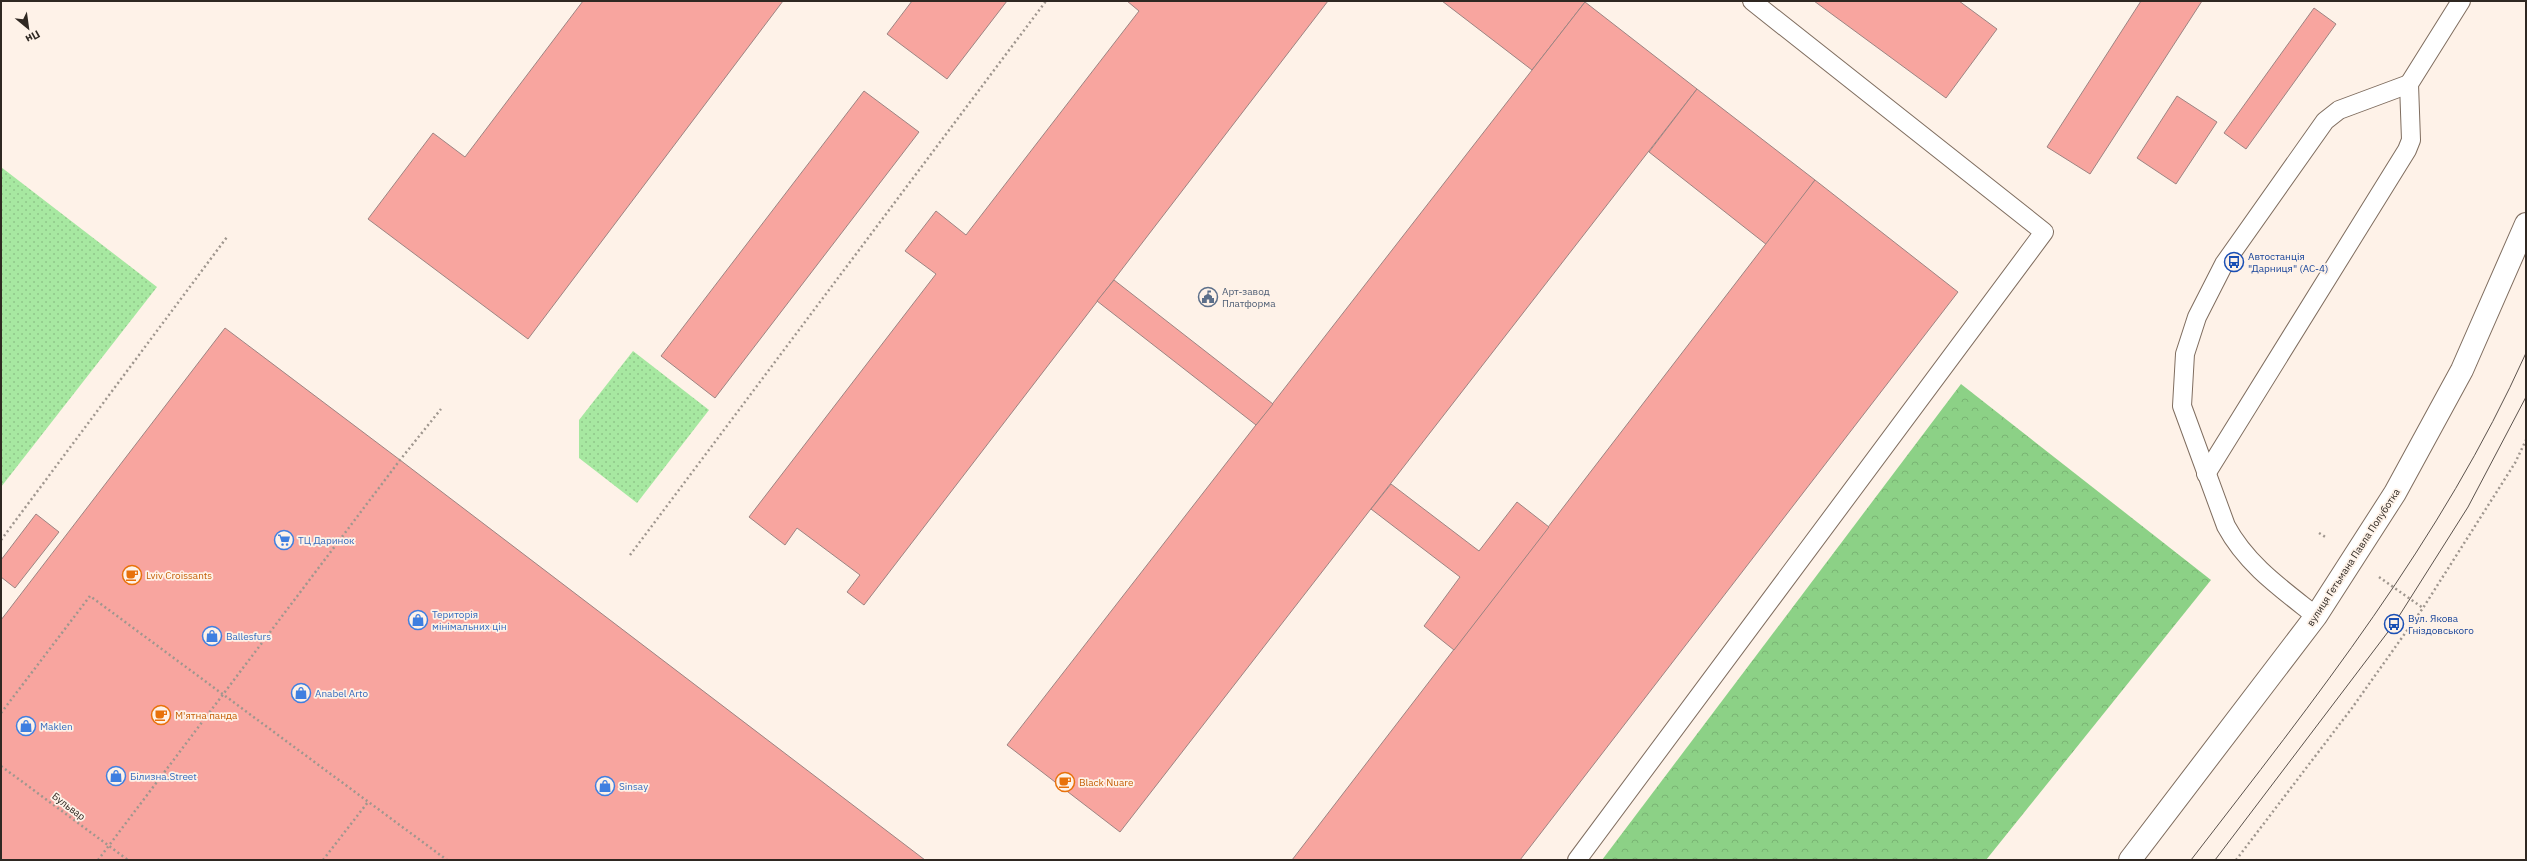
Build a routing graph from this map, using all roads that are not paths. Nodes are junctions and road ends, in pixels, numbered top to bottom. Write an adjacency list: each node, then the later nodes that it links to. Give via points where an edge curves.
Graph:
1 (1752, 1): 7 (lane, via 2044,232)
2 (2461, 1): 3 (lane)
3 (2409, 84): 5 (lane, via 2411,140 2408,150); 5 (lane, via 2339,110 2325,121 2224,264 2197,317 2186,354 2182,406)
4 (2526, 224): 6 (street, вулиця Гетьмана Павла Полуботка, via 2462,370 2429,434 2395,493)
5 (2206, 474): 6 (lane, via 2234,541 2253,564)
6 (2316, 616): 8 (street, вулиця Гетьмана Павла Полуботка)
7 (1577, 860)
8 (2130, 860)

